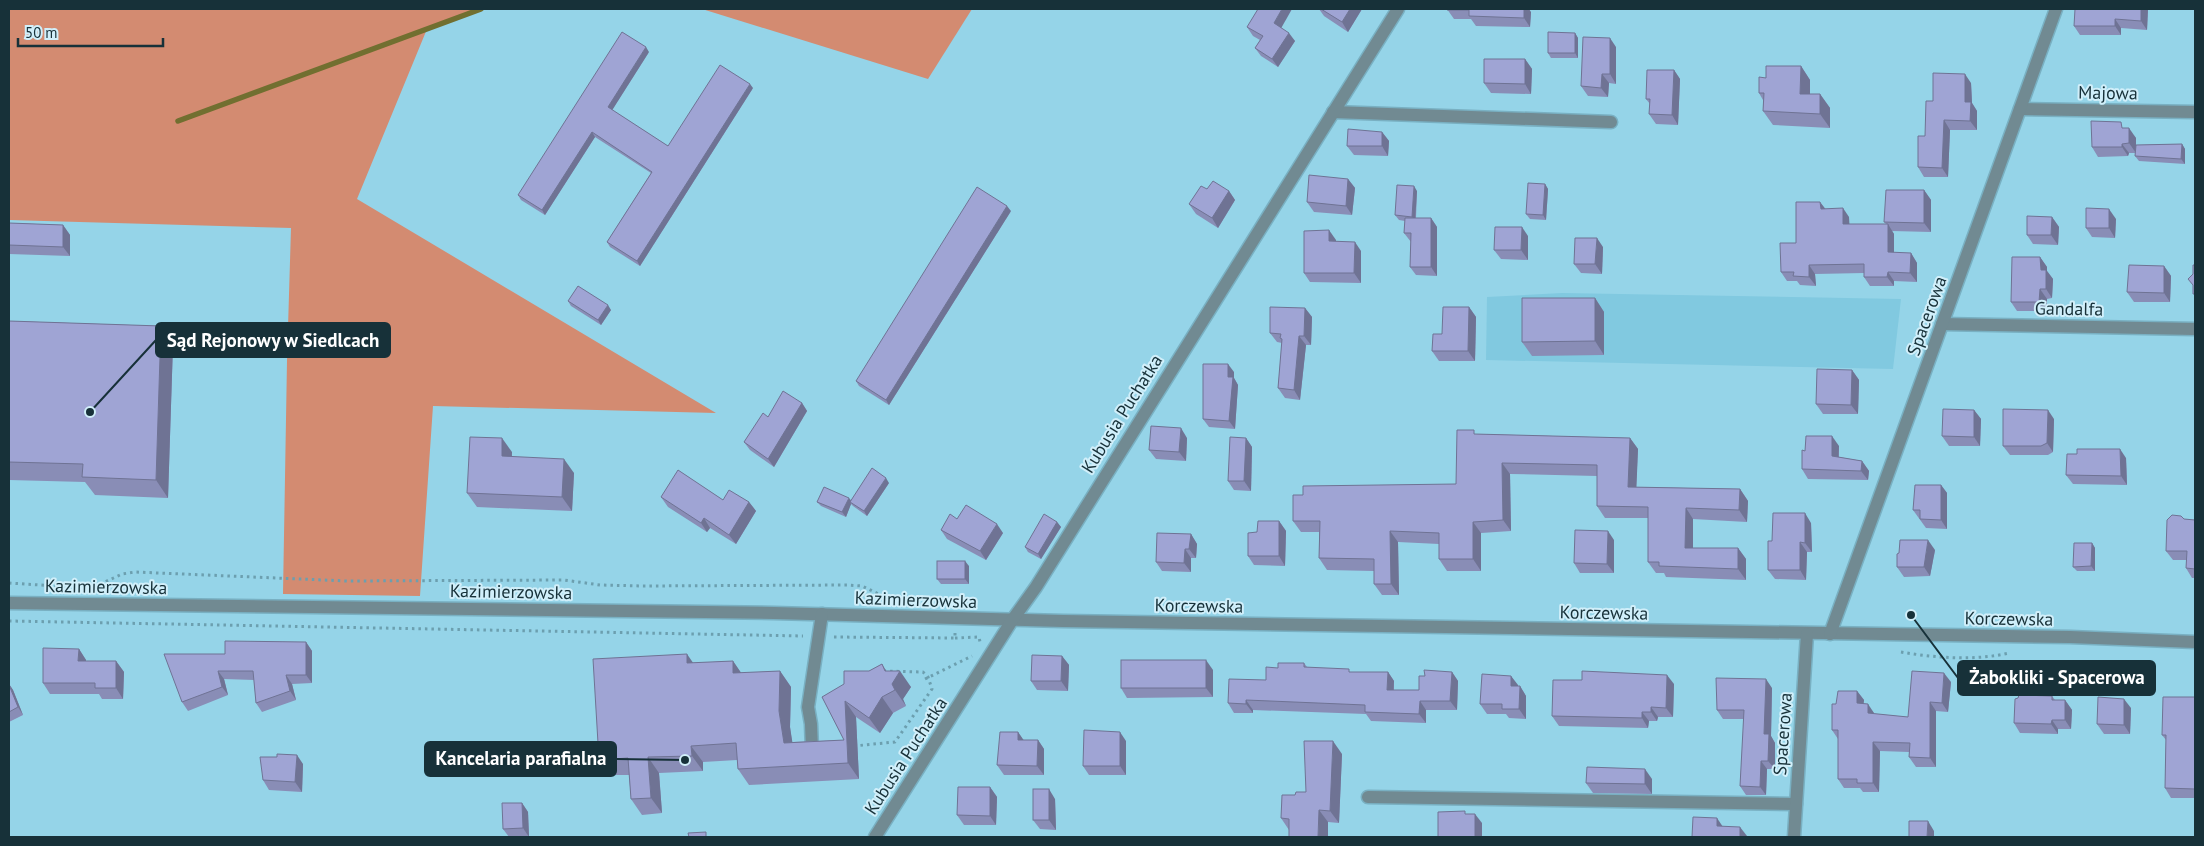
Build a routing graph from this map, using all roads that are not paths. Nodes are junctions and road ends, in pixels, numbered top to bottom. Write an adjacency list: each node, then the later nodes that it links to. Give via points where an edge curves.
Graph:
1 (1398, 9): 4 (street, Kubusia Puchatka)
2 (2056, 9): 3 (street, Spacerowa)
3 (2020, 109): 5 (street, Majowa); 7 (street, Spacerowa)
4 (1333, 112): 6 (street); 11 (street, Kubusia Puchatka)
5 (2195, 112)
6 (1611, 122)
7 (1942, 324): 8 (street, Gandalfa); 13 (street, Spacerowa)
8 (2195, 329)
9 (9, 603): 10 (street, Kazimierzowska)
10 (822, 614): 11 (street, Kazimierzowska); 15 (street, via 808,707)
11 (1013, 619): 12 (street, Korczewska); 18 (street, Kubusia Puchatka)
12 (1807, 634): 13 (street, Korczewska); 17 (street, Spacerowa)
13 (1830, 634): 14 (street, Korczewska)
14 (2195, 642)
15 (812, 750)
16 (1368, 797): 17 (street)
17 (1796, 804): 19 (street, Spacerowa)
18 (874, 837)
19 (1794, 837)

